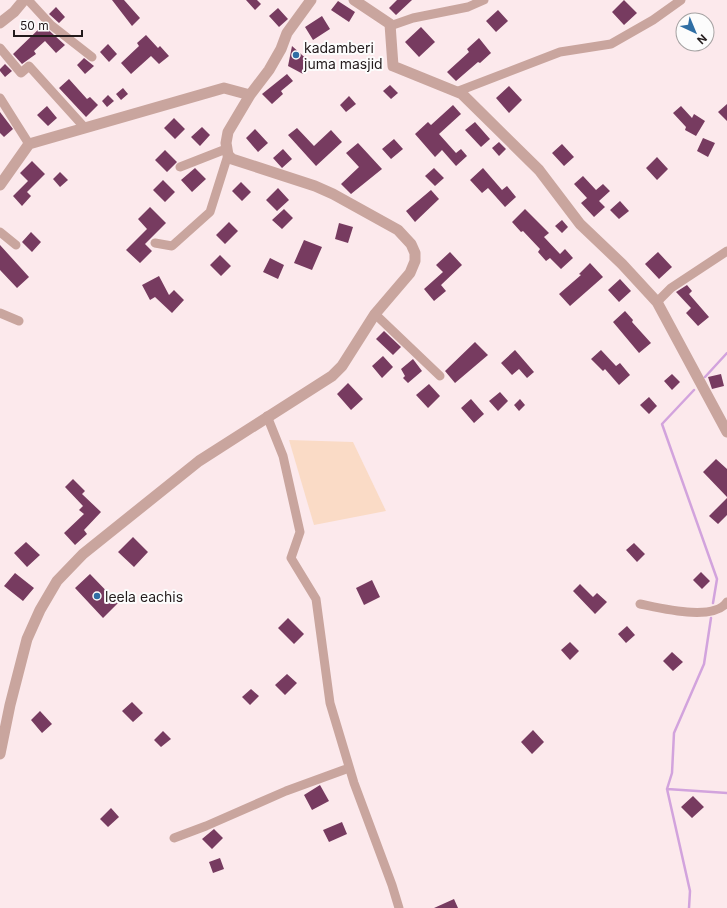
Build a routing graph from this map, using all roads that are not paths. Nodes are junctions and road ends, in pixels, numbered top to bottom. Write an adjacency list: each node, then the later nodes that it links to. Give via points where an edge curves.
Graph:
1 (24, 0): 7 (street)
2 (28, 0): 10 (street, via 51,25)
3 (311, 0): 12 (street, via 287,33 272,65)
4 (354, 0): 8 (street)
5 (484, 0): 8 (street, via 468,7 413,18)
6 (681, 0): 11 (street, via 653,20 611,44 560,52)
7 (0, 23)
8 (390, 26): 11 (street, via 393,66)
9 (0, 48): 14 (street, via 21,73 29,66)
10 (92, 57)
11 (456, 92): 23 (street, via 462,94 539,170 580,224)
12 (250, 95): 14 (street, via 224,88); 16 (street, via 228,132)
13 (0, 98): 15 (street)
14 (85, 128): 15 (street)
15 (29, 144): 18 (street)
16 (227, 152): 17 (street); 20 (street, via 210,212 172,246); 25 (street, via 232,159 315,186 375,217 406,238 415,253 415,261 410,273)
17 (180, 167)
18 (0, 185)
19 (0, 232): 21 (street)
20 (155, 243)
21 (16, 245)
22 (727, 251): 23 (street, via 671,288)
23 (657, 302): 29 (street)
24 (0, 313): 26 (street)
25 (375, 314): 27 (street); 28 (street, via 345,361 332,376)
26 (18, 321)
27 (440, 376)
28 (267, 416): 32 (street, via 199,461 83,554 57,581 27,639); 33 (street, via 284,456 300,532 291,558 316,599 330,703)
29 (727, 432)
30 (727, 602): 31 (street, via 719,610 686,613)
31 (640, 604)
32 (0, 754)
33 (349, 768): 34 (street, via 286,791); 35 (street)
34 (174, 838)
35 (399, 908)

